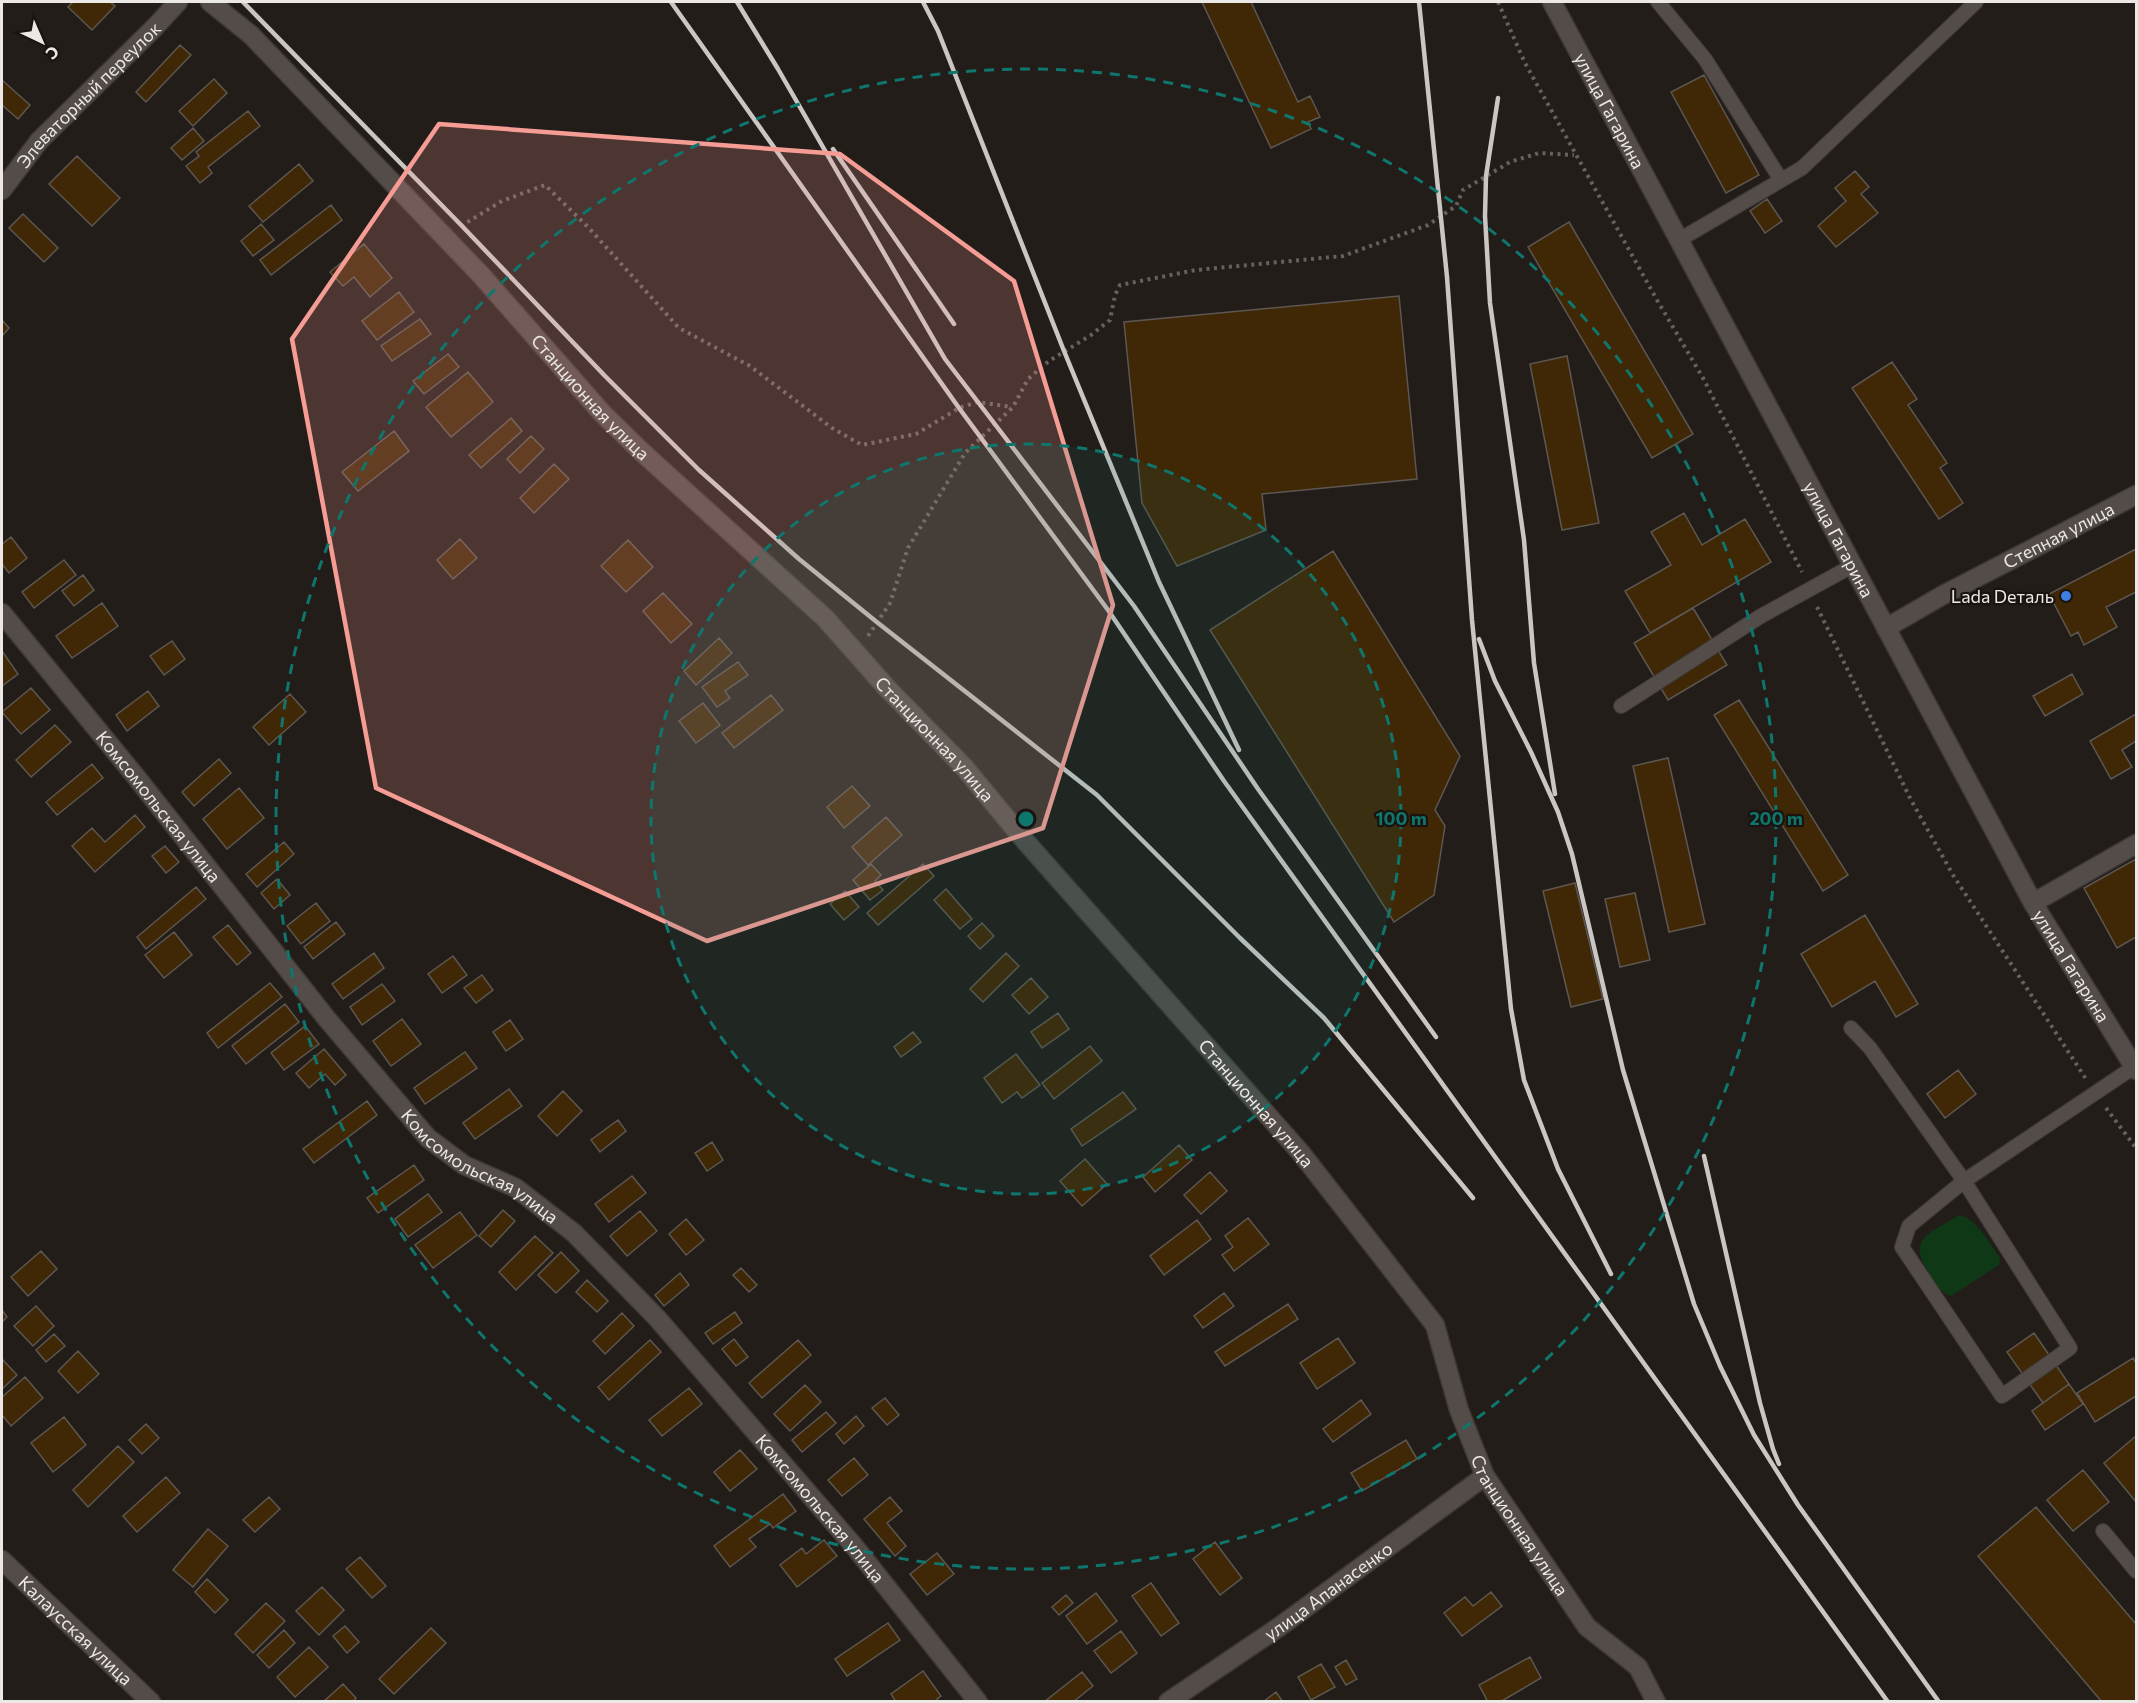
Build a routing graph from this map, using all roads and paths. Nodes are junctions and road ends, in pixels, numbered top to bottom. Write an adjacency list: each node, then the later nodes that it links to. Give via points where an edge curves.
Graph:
1 (178, 2): 8 (street, Элеваторный переулок, via 39,141)
2 (210, 2): 9 (street, Станционная улица, via 251,35)
3 (1552, 2): 10 (street, улица Гагарина)
4 (1658, 2): 7 (lane, via 1705,59)
5 (1976, 2): 7 (lane, via 1802,168)
6 (1575, 155): 11 (path, via 1539,153 1510,162 1463,190 1456,206 1428,225 1343,256 1196,270 1120,285 1110,320 1028,379)
7 (1781, 180): 10 (lane)
8 (2, 190)
9 (446, 238): 11 (path, via 502,201 545,185 679,328 750,366 861,445 916,434 959,408 977,402); 16 (street, Станционная улица, via 603,414 825,618)
10 (1679, 240): 13 (street, улица Гагарина)
11 (1013, 407): 16 (path, via 965,453 908,549 890,603)
12 (2136, 495): 15 (street, Степная улица)
13 (1852, 566): 15 (street, улица Гагарина); 17 (lane, via 1761,616)
14 (2, 613): 28 (street, Комсомольская улица, via 428,1138 464,1165 516,1188 574,1233 657,1318 854,1546)
15 (1886, 628): 19 (street, улица Гагарина)
16 (854, 652): 23 (street, Станционная улица, via 964,767 1301,1153 1435,1325 1459,1410)
17 (1621, 706)
18 (2136, 844): 19 (street)
19 (2033, 903): 21 (street, улица Гагарина)
20 (1851, 1028): 22 (lane, via 1870,1048)
21 (2135, 1069): 22 (lane)
22 (1964, 1181): 22 (lane, via 1909,1226 1902,1247 2002,1396 2070,1348)
23 (1485, 1476): 29 (street, улица Апанасенко, via 1278,1627); 30 (street, Станционная улица, via 1587,1627 1638,1667)
24 (2103, 1531): 26 (lane)
25 (2, 1560): 27 (street, Калаусская улица)
26 (2136, 1571)
27 (151, 1701)
28 (978, 1701)
29 (1168, 1701)
30 (1656, 1701)

